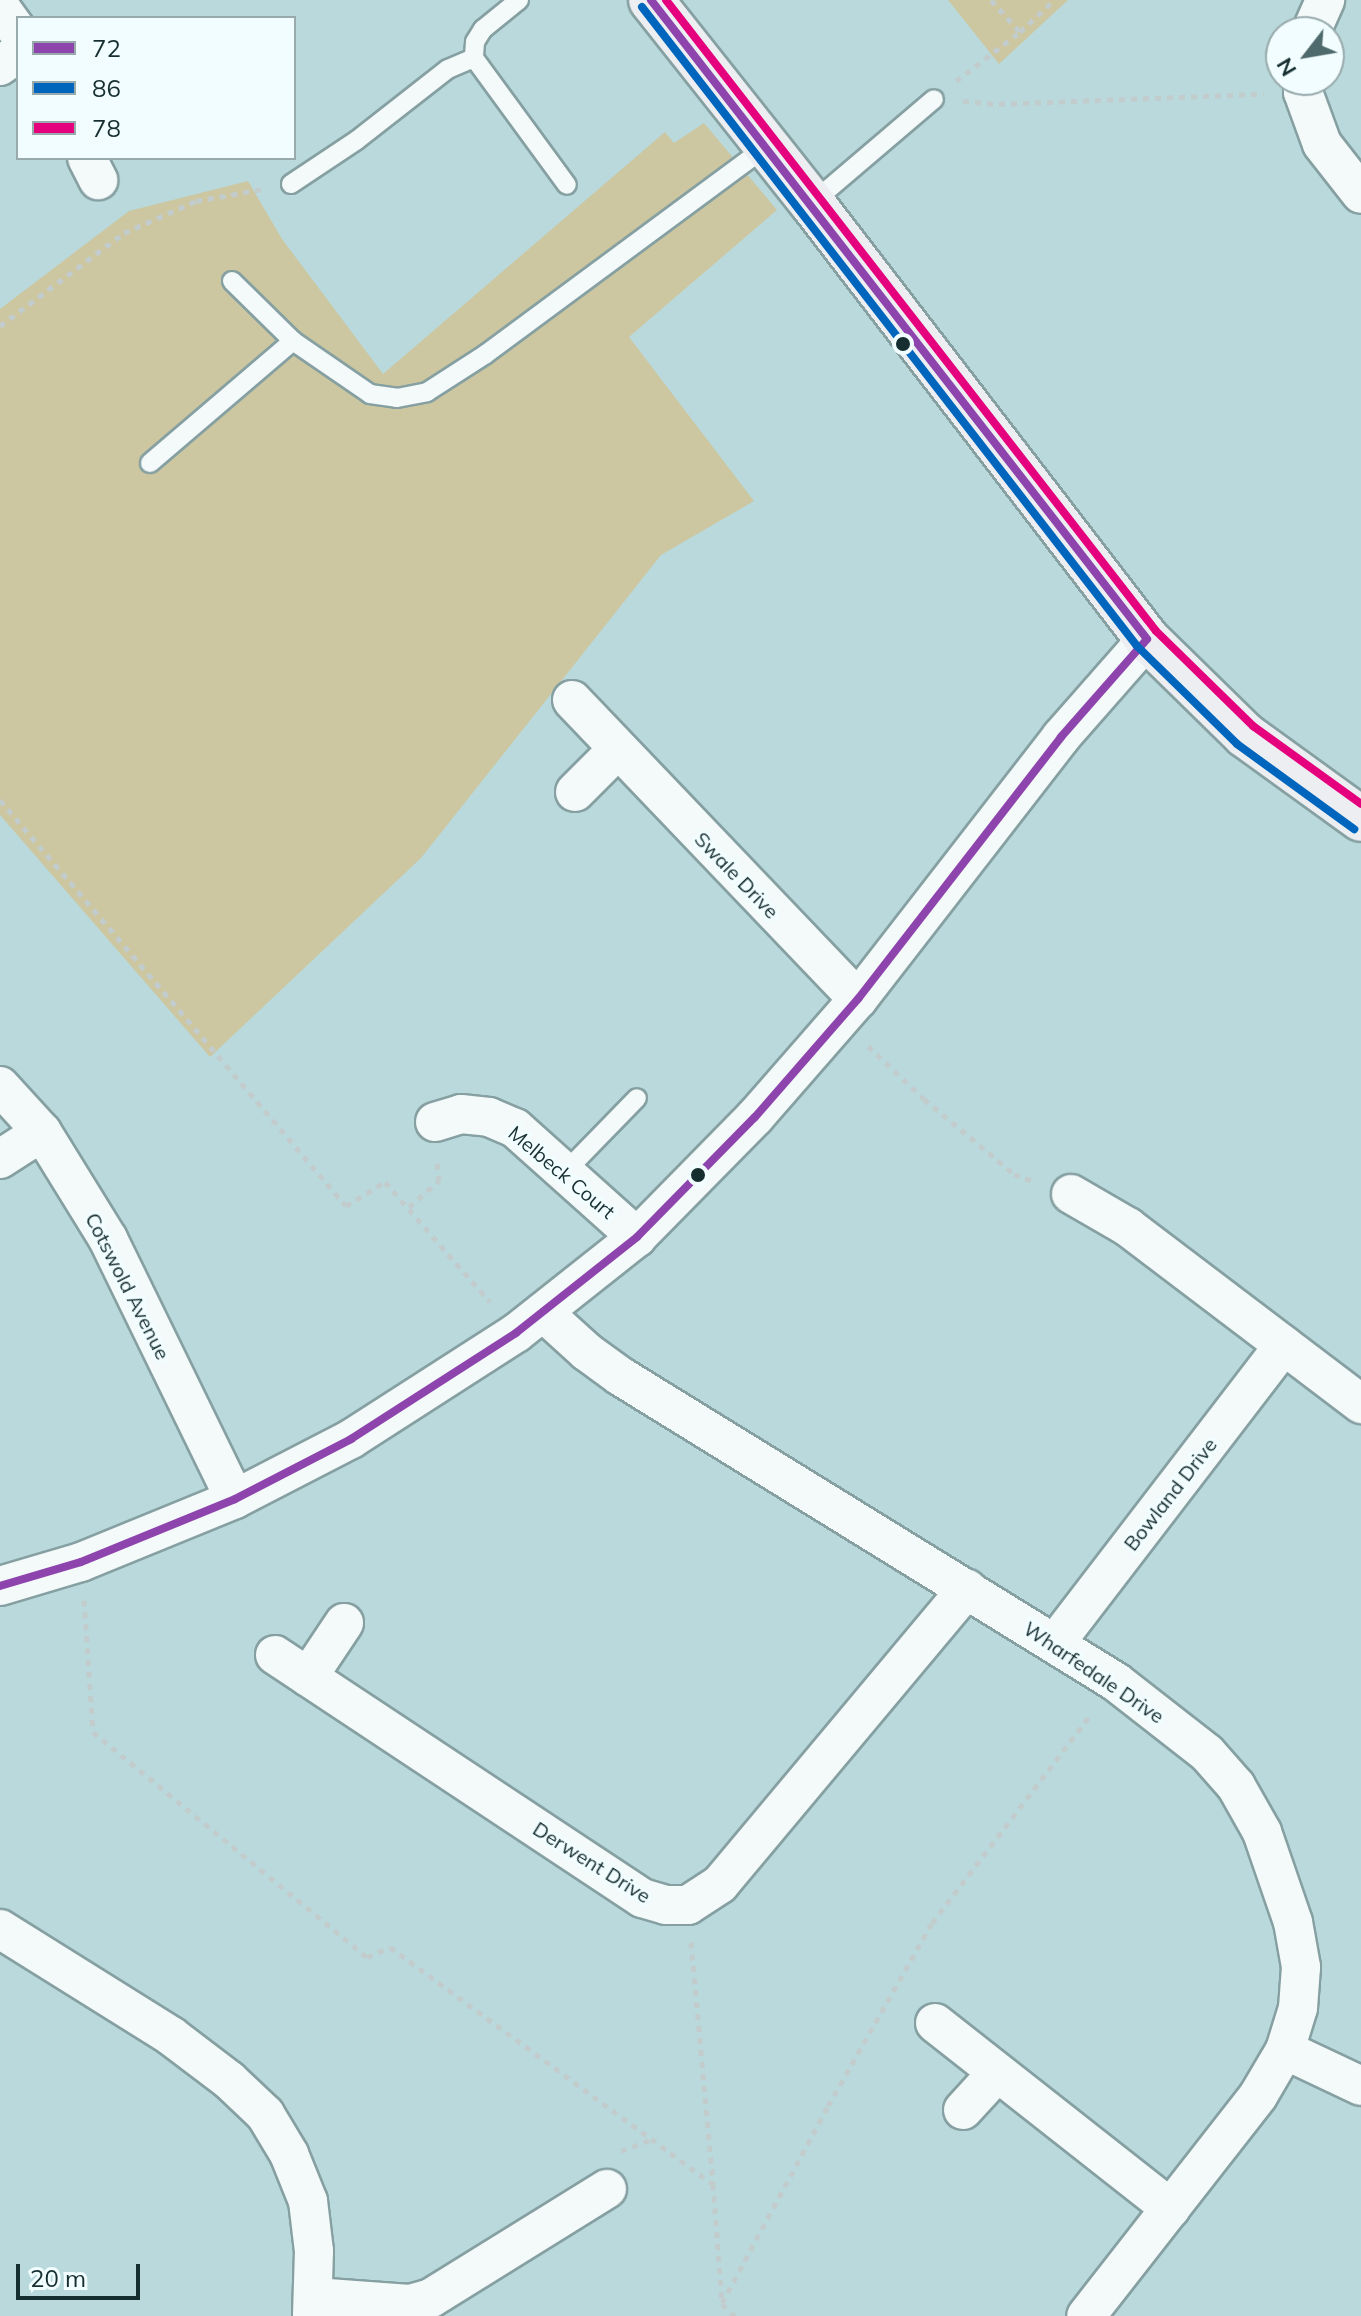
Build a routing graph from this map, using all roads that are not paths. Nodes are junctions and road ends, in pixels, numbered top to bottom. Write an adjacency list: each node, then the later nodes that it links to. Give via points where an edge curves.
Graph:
1 (519, 0): 5 (lane, via 483,29)
2 (651, 0): 8 (main road)
3 (0, 7): 4 (street)
4 (16, 29)
5 (474, 58): 9 (lane, via 448,69); 10 (lane)
6 (1306, 96): 11 (street, via 1322,144)
7 (934, 99): 12 (lane)
8 (766, 147): 12 (main road); 14 (lane, via 427,392 397,398 370,394)
9 (291, 184)
10 (567, 185)
11 (1361, 194)
12 (812, 203): 16 (main road)
13 (232, 281): 14 (lane)
14 (293, 341): 15 (lane)
15 (150, 463)
16 (1147, 639): 20 (main road, via 1245,735); 21 (street, via 1061,737)
17 (572, 700): 18 (street, Swale Drive)
18 (617, 750): 19 (street); 21 (street, Swale Drive)
19 (575, 792)
20 (1361, 819)
21 (849, 1009): 29 (street, via 755,1117)
22 (0, 1086): 25 (street, Cotswold Avenue)
23 (637, 1098): 27 (lane)
24 (435, 1122): 27 (street, Melbeck Court, via 461,1114 489,1117 515,1128)
25 (42, 1132): 26 (street); 33 (street, Cotswold Avenue, via 108,1239)
26 (0, 1159)
27 (565, 1172): 29 (street, Melbeck Court)
28 (1071, 1194): 31 (street, via 1128,1227)
29 (637, 1237): 30 (street)
30 (530, 1323): 33 (street, via 351,1439); 35 (street, Wharfedale Drive, via 587,1352)
31 (1284, 1345): 32 (street); 37 (street, Bowland Drive)
32 (1361, 1404)
33 (235, 1499): 34 (street, via 81,1562)
34 (0, 1586)
35 (967, 1589): 37 (street, Wharfedale Drive); 39 (street, Derwent Drive, via 720,1884 688,1905 642,1898)
36 (344, 1623): 39 (street)
37 (1056, 1642): 42 (street, Wharfedale Drive, via 1207,1753 1236,1786 1262,1832 1293,1922 1301,1967 1298,2008)
38 (275, 1655): 39 (street, Derwent Drive)
39 (308, 1677)
40 (0, 1929): 48 (street, via 171,2036 265,2114 308,2201)
41 (935, 2023): 43 (street)
42 (1285, 2050): 44 (street); 47 (street, Wharfedale Drive, via 1258,2096)
43 (996, 2074): 45 (street); 47 (street)
44 (1361, 2086)
45 (963, 2110)
46 (607, 2189): 48 (street, via 431,2298)
47 (1171, 2209): 49 (street, Wharfedale Drive)
48 (313, 2306)
49 (1086, 2316)

